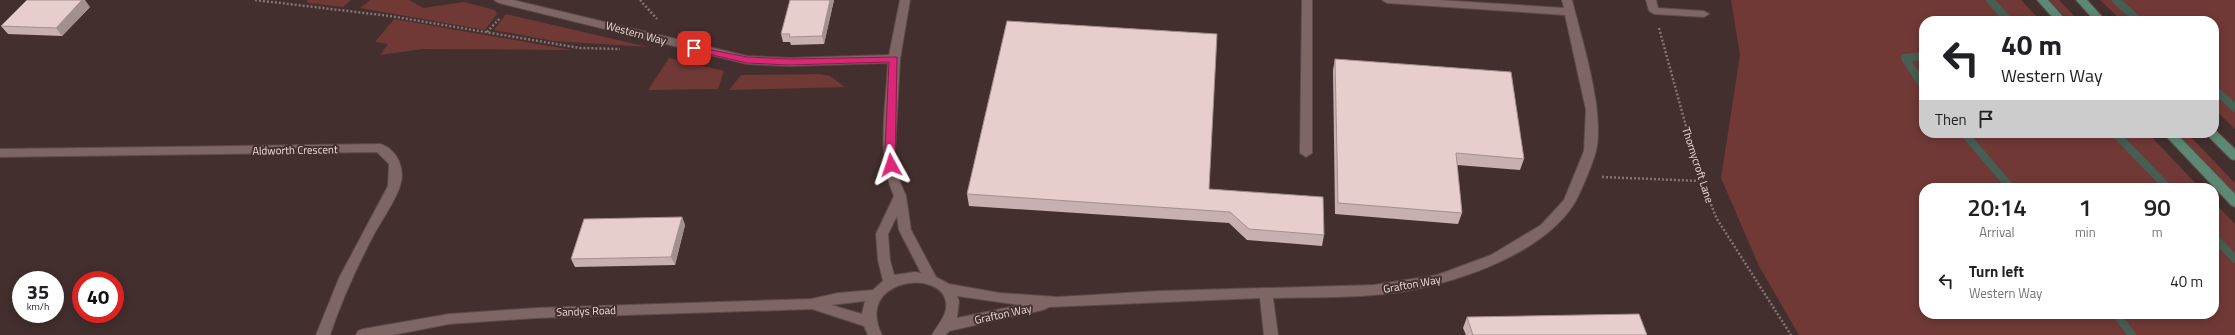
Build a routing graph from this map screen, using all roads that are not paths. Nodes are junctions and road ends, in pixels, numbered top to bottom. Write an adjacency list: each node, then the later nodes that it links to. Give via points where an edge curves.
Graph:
1 (499, 0): 13 (street, Western Way, via 747,60 789,62)
2 (905, 0): 13 (street)
3 (1307, 0): 17 (street)
4 (1387, 0): 9 (street)
5 (1566, 0): 9 (street, Grafton Way)
6 (1651, 0): 10 (street, via 1654,11)
7 (2042, 0): 11 (main road)
8 (2081, 0): 12 (main road)
9 (1569, 12): 26 (street, Grafton Way, via 1592,110 1590,151 1582,176 1569,202 1545,228 1496,259 1438,280 1374,290)
10 (1704, 14)
11 (2057, 16)
12 (2096, 16)
13 (894, 59): 21 (street, via 890,151 893,180)
14 (2174, 138): 19 (main road)
15 (2217, 138): 18 (main road)
16 (0, 153): 32 (street, Aldworth Crescent, via 380,148 395,162 394,186 352,265 332,307)
17 (1306, 153)
18 (2235, 156)
19 (2217, 183)
20 (2219, 185): 22 (main road)
21 (900, 196): 23 (street, via 905,230); 24 (street, via 882,234 884,260)
22 (2235, 202)
23 (931, 279): 24 (street, via 909,277); 25 (street)
24 (890, 283): 27 (street)
25 (947, 289): 28 (street, Grafton Way, via 1000,298); 31 (street, via 953,300 954,312)
26 (1266, 293): 28 (street, Grafton Way); 35 (street)
27 (874, 295): 29 (street, Sandys Road, via 838,298); 30 (street, via 868,311)
28 (1058, 302): 31 (street, Grafton Way)
29 (812, 304): 30 (street, Sandys Road); 33 (street, Sandys Road, via 536,313 449,319)
30 (868, 322): 34 (street)
31 (944, 330)
32 (323, 335)
33 (363, 335)
34 (875, 335)
35 (1271, 335)

